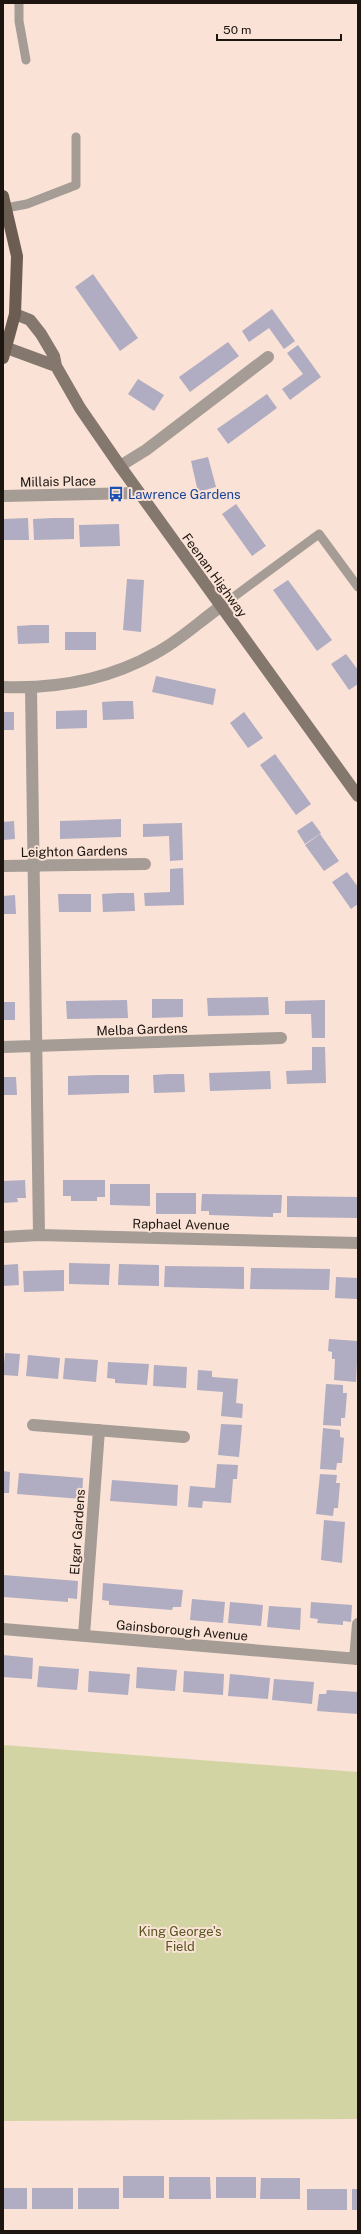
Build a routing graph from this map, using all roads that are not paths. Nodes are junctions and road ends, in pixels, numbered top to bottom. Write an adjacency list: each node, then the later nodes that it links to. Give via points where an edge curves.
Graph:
1 (19, 3): 2 (lane, via 19,21)
2 (26, 60)
3 (76, 137): 5 (lane, via 76,185 26,204)
4 (3, 196): 5 (main road)
5 (6, 208): 6 (main road, via 17,256)
6 (15, 314): 7 (main road); 9 (street, Feenan Highway, via 30,320 54,356)
7 (5, 353): 9 (street)
8 (268, 357): 10 (street, via 146,450)
9 (56, 366): 10 (street, Feenan Highway, via 80,408)
10 (120, 466): 11 (street, Feenan Highway)
11 (138, 493): 12 (street, Millais Place); 14 (street, Feenan Highway)
12 (3, 496)
13 (358, 587): 14 (lane, via 320,534)
14 (220, 607): 16 (street, via 157,653 120,670 74,684); 17 (street, Feenan Highway)
15 (3, 687): 16 (street)
16 (31, 688): 19 (street)
17 (358, 796)
18 (145, 864): 19 (street, Leighton Gardens)
19 (33, 865): 20 (street, Leighton Gardens); 23 (street)
20 (3, 866)
21 (281, 1038): 23 (street, Melba Gardens)
22 (3, 1047): 23 (street, Melba Gardens)
23 (36, 1047): 24 (street)
24 (39, 1235): 25 (street, Raphael Avenue); 26 (street, Raphael Avenue)
25 (3, 1237)
26 (358, 1243)
27 (33, 1425): 28 (street)
28 (99, 1430): 29 (street); 32 (street, Elgar Gardens)
29 (184, 1438)
30 (358, 1624): 33 (street)
31 (3, 1629): 32 (street, Gainsborough Avenue)
32 (84, 1635): 33 (street, Gainsborough Avenue)
33 (357, 1659)

